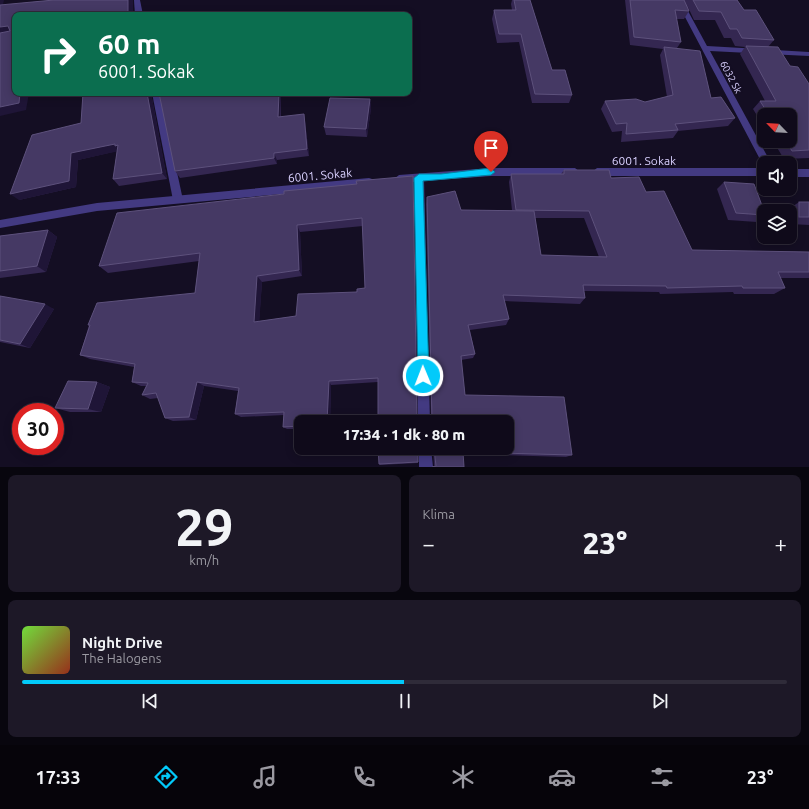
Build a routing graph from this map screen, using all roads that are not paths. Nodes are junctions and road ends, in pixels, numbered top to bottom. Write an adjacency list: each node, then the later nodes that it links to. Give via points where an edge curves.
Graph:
1 (137, 0): 3 (street)
2 (679, 0): 4 (street, 6032 Sk)
3 (139, 12)
4 (704, 48): 5 (street); 7 (street, 6032 Sk)
5 (809, 54)
6 (157, 96): 12 (street)
7 (762, 156)
8 (757, 172): 11 (street, 6001. Sokak, via 491,172)
9 (797, 173): 10 (street)
10 (809, 173)
11 (419, 178): 12 (street, 6001. Sokak); 14 (street)
12 (178, 200): 13 (street, 6001. Sokak, via 98,207)
13 (0, 224)
14 (424, 415)
15 (425, 455): 16 (street)
16 (426, 467)

